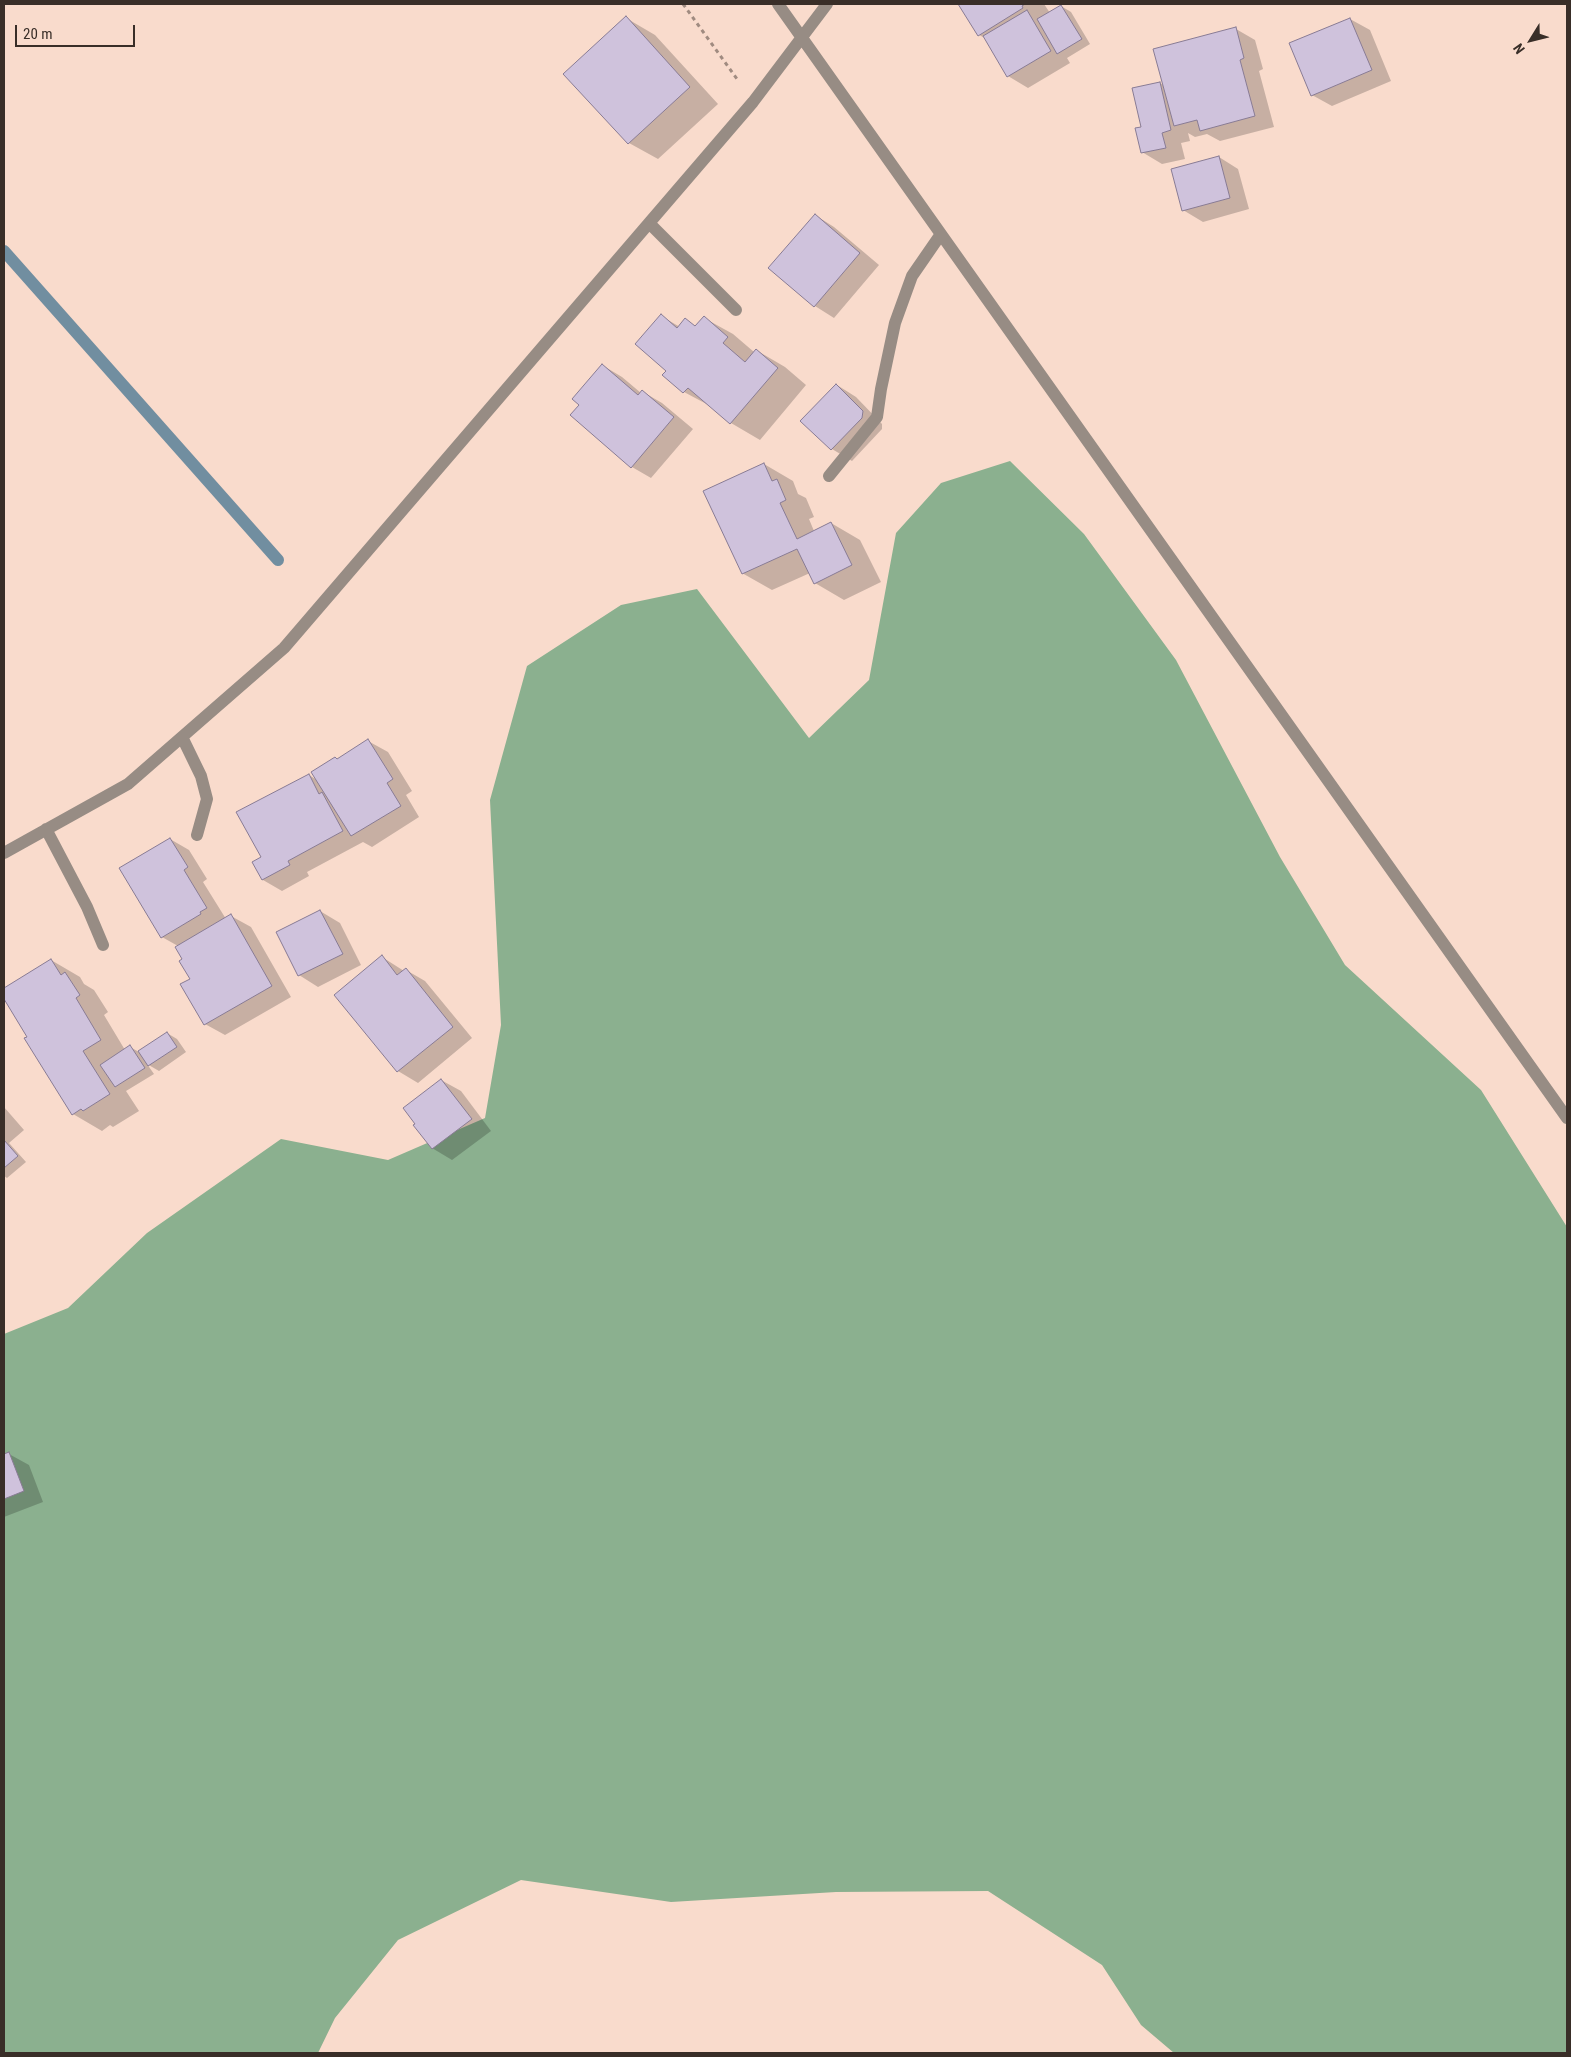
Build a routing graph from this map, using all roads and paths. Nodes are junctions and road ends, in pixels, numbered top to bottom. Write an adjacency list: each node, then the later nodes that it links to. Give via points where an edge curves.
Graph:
1 (683, 4): 5 (path)
2 (778, 4): 4 (street)
3 (827, 4): 4 (street)
4 (802, 38): 5 (street); 7 (street)
5 (753, 102): 6 (street)
6 (650, 223): 8 (street); 10 (street, via 284,648)
7 (941, 234): 9 (street, via 912,276 895,323 877,417); 15 (street)
8 (736, 310)
9 (829, 476)
10 (182, 737): 11 (street, via 128,784); 12 (street, via 201,776 207,799)
11 (46, 829): 13 (street); 14 (street)
12 (197, 835)
13 (4, 853)
14 (103, 945)
15 (1567, 1118)

